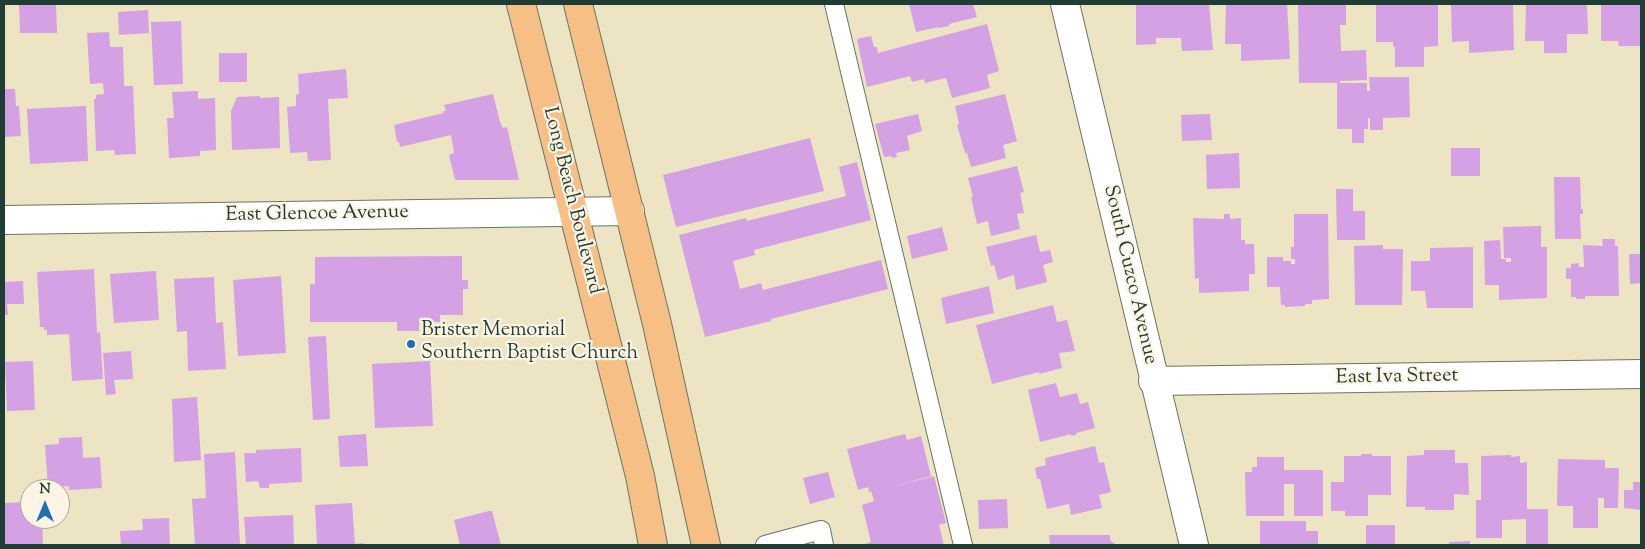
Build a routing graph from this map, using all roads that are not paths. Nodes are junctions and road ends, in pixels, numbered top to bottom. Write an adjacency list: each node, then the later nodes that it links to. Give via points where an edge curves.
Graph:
1 (521, 4): 5 (main road, Long Beach Boulevard)
2 (578, 4): 6 (main road)
3 (834, 4): 14 (lane)
4 (1065, 4): 9 (street, South Cuzco Avenue)
5 (574, 211): 6 (street, East Glencoe Avenue); 7 (street, East Glencoe Avenue); 10 (main road, Long Beach Boulevard, via 640,476)
6 (630, 211): 11 (main road)
7 (4, 220)
8 (1641, 374): 9 (street, East Iva Street)
9 (1153, 381): 15 (street, South Cuzco Avenue)
10 (653, 545)
11 (706, 545)
12 (765, 545): 13 (lane, via 821,530)
13 (824, 545)
14 (963, 545)
15 (1194, 545)

